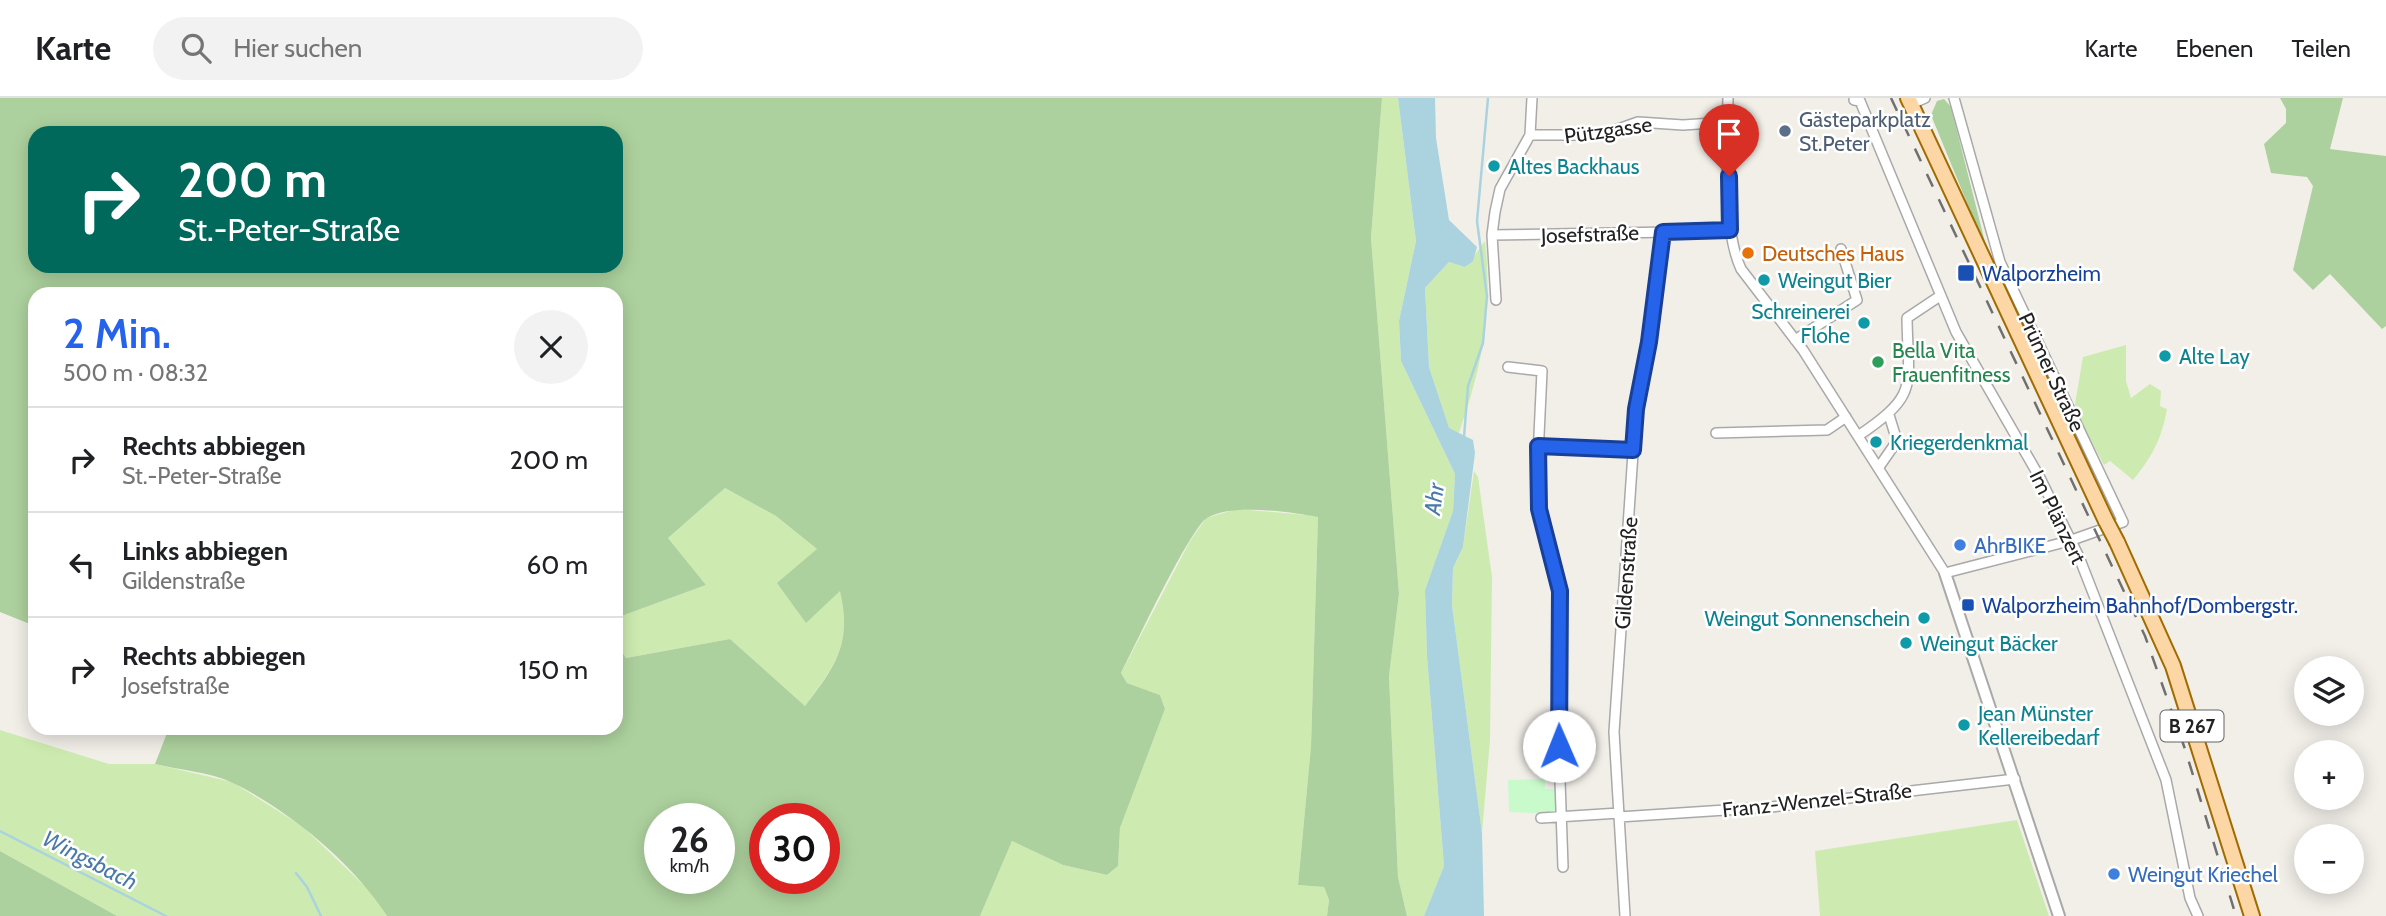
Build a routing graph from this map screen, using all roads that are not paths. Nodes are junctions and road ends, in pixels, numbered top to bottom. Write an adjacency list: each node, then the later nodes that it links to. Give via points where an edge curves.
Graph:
1 (1532, 98): 8 (street)
2 (1728, 98): 7 (street)
3 (1925, 98): 6 (street)
4 (1954, 98): 24 (street, Prümer Straße, via 2000,262 2123,522)
5 (1854, 100): 13 (street, Im Plänzert, via 1860,101)
6 (1910, 101): 34 (main road, B 267, bridge, via 2173,666)
7 (1728, 122): 8 (street, Pützgasse, via 1637,122 1601,135); 9 (street)
8 (1530, 135): 11 (street, via 1500,189)
9 (1730, 230): 10 (street, Josefstraße); 15 (street, via 1741,269)
10 (1663, 232): 11 (street, Josefstraße); 22 (street, Gildenstraße)
11 (1496, 235): 14 (street)
12 (1841, 249): 15 (street, via 1857,300)
13 (1940, 296): 17 (street, via 1907,318 1907,387 1904,399); 24 (street, Im Plänzert, via 1973,367 2040,478)
14 (1496, 300)
15 (1795, 340): 18 (street)
16 (1508, 367): 21 (street, via 1542,371)
17 (1889, 415): 20 (street); 23 (street, via 1896,441)
18 (1846, 417): 19 (street, via 1826,430); 20 (street)
19 (1716, 433)
20 (1858, 436): 23 (street)
21 (1538, 446): 22 (street); 28 (street, via 1539,509 1560,591)
22 (1633, 450): 27 (street, Gildenstraße, via 1614,732)
23 (1879, 467): 25 (street)
24 (2068, 541): 25 (street); 33 (street, Im Plänzert, via 2079,557 2166,780 2190,898)
25 (1945, 573): 26 (street)
26 (2015, 779): 27 (street, Franz-Wenzel-Straße, via 1771,807); 32 (street)
27 (1619, 815): 28 (street, Franz-Wenzel-Straße); 31 (street, Gildenstraße)
28 (1561, 816): 29 (street, Franz-Wenzel-Straße); 30 (street)
29 (1541, 818)
30 (1563, 867)
31 (1625, 916)
32 (2059, 916)
33 (2198, 916)
34 (2252, 916)

